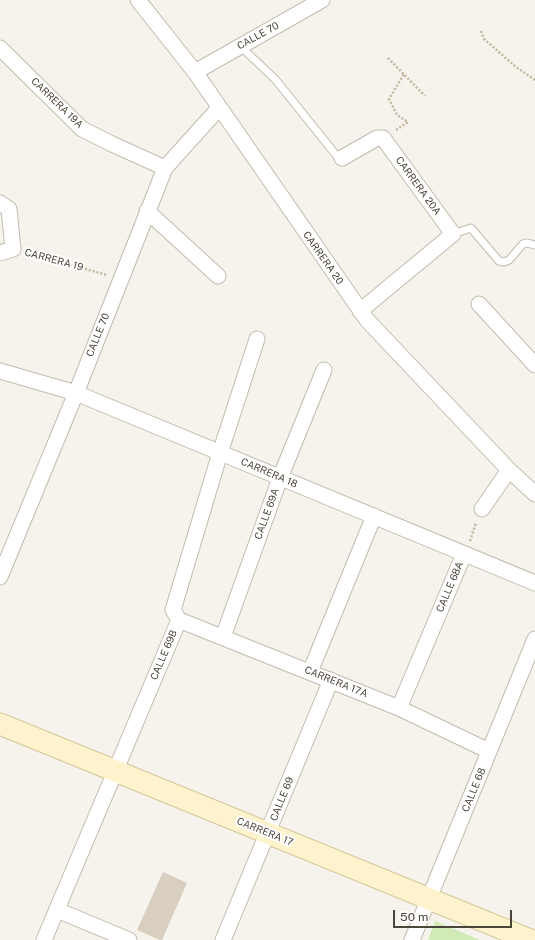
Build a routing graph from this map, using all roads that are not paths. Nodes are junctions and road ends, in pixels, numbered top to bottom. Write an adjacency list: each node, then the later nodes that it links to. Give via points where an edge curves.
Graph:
1 (138, 0): 5 (street, CARRERA 20)
2 (322, 0): 3 (street, CALLE 70)
3 (240, 46): 5 (street, CALLE 70); 7 (lane, via 275,79 336,155)
4 (0, 48): 8 (street, CARRERA 19A, via 82,129)
5 (195, 72): 6 (street, CARRERA 20)
6 (219, 108): 8 (street, CALLE 70); 16 (street, CARRERA 20)
7 (342, 158): 11 (street, CARRERA 20A, via 377,138 383,138)
8 (165, 168): 10 (street, CALLE 70)
9 (0, 203): 13 (street, CARRERA 19, via 10,209)
10 (147, 211): 14 (street); 21 (street, CALLE 70)
11 (453, 234): 12 (lane, via 471,228 499,261 504,262 523,244 527,242); 16 (street)
12 (535, 245)
13 (7, 251)
14 (218, 276)
15 (479, 304): 18 (street)
16 (360, 311): 23 (street, CARRERA 20)
17 (257, 339): 22 (street, CALLE 69B)
18 (535, 364)
19 (324, 370): 24 (street, CALLE 69A)
20 (0, 371): 21 (street, CARRERA 18)
21 (76, 393): 22 (street, CARRERA 18); 29 (street, CALLE 70)
22 (220, 453): 24 (street, CARRERA 18); 31 (street, CALLE 69B, via 173,610)
23 (509, 470): 25 (street, CARRERA 20); 26 (street)
24 (280, 478): 27 (street, CARRERA 18); 32 (street, CALLE 69A)
25 (535, 494)
26 (482, 509)
27 (374, 516): 28 (street, CARRERA 18); 34 (street)
28 (464, 554): 30 (street, CARRERA 18); 36 (street, CALLE 68A)
29 (0, 577)
30 (535, 583)
31 (179, 620): 32 (street, CARRERA 17A); 39 (street, CALLE 69B)
32 (222, 637): 34 (street, CARRERA 17A)
33 (535, 639): 38 (street, CALLE 68)
34 (310, 672): 35 (street, CARRERA 17A)
35 (331, 680): 36 (street, CARRERA 17A); 40 (street, CALLE 69)
36 (399, 708): 38 (street, CARRERA 17A)
37 (0, 724): 39 (main road, CARRERA 17)
38 (489, 751): 41 (street, CALLE 68)
39 (115, 771): 40 (main road, CARRERA 17); 42 (street, CALLE 69B)
40 (268, 833): 41 (main road, CARRERA 17); 45 (street, CALLE 69)
41 (430, 899): 46 (street, CALLE 68); 47 (main road, CARRERA 17)
42 (57, 910): 43 (street, CALLE 69B); 44 (street)
43 (44, 940)
44 (127, 940)
45 (223, 940)
46 (412, 940)
47 (530, 940)

